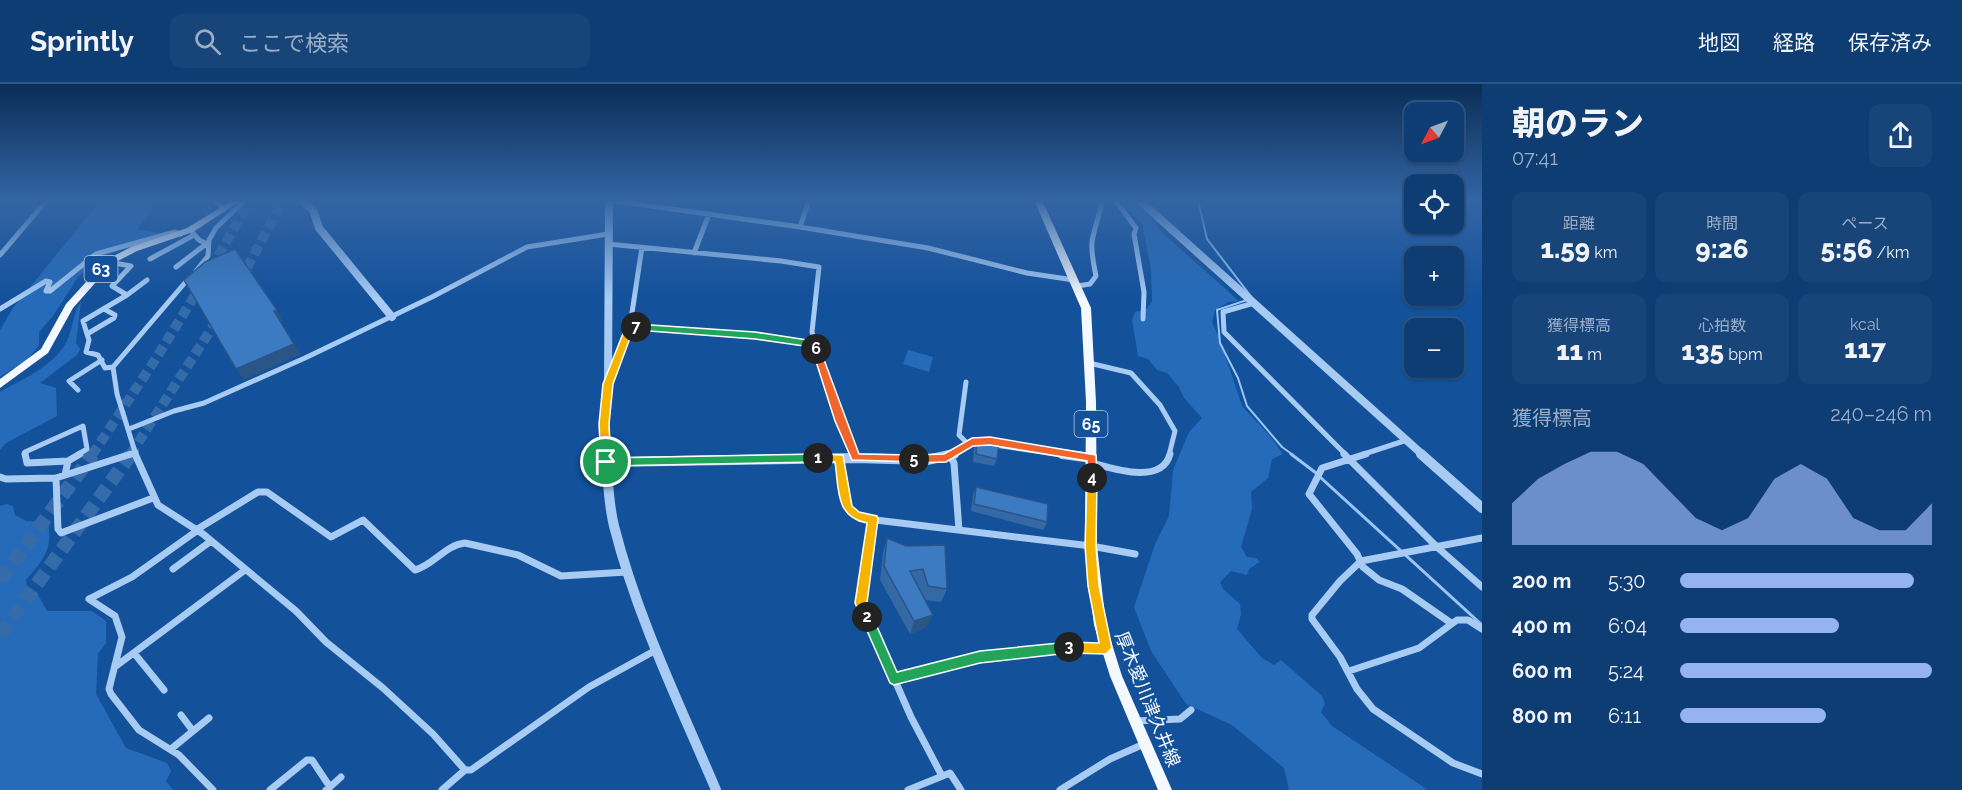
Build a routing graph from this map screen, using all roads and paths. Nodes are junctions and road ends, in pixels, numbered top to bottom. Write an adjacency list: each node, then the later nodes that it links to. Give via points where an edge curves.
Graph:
1 (19, 233): 14 (street)
2 (171, 233): 28 (street, via 99,252 50,291 46,291 50,282 43,282)
3 (188, 233): 15 (street); 20 (street); 21 (main road, 63, via 134,249)
4 (213, 233): 15 (street)
5 (323, 233): 30 (street)
6 (702, 233): 18 (street)
7 (836, 233): 24 (street, via 928,248)
8 (1053, 233): 24 (main road, 厚木愛川津久井線 / 65)
9 (1095, 233): 24 (street, via 1092,257 1096,276 1090,284)
10 (1134, 233): 31 (street, via 1144,292)
11 (1176, 233): 27 (street)
12 (608, 234): 16 (street); 30 (street, via 527,247)
13 (0, 244): 14 (street)
14 (10, 244): 19 (street)
15 (207, 244): 22 (street); 37 (street, via 208,256)
16 (608, 244): 17 (street); 40 (street)
17 (642, 247): 18 (street); 32 (street)
18 (694, 253): 34 (street, via 819,267 812,323)
19 (0, 255)
20 (150, 259)
21 (109, 262): 25 (street, via 131,266 112,286); 39 (main road, 63, via 69,306 45,351)
22 (176, 267)
23 (147, 280): 25 (street)
24 (1076, 283): 36 (main road, 厚木愛川津久井線 / 65, via 1086,309)
25 (127, 295): 26 (street); 29 (street)
26 (134, 297)
27 (1251, 301): 43 (street); 49 (street, via 1224,312 1224,332)
28 (0, 309)
29 (104, 309): 33 (street, via 83,321); 33 (street, via 114,318)
30 (392, 317): 42 (street, via 204,403)
31 (1143, 319)
32 (630, 326): 34 (street); 40 (street)
33 (87, 334): 35 (street, via 86,352)
34 (814, 345): 48 (street)
35 (102, 360): 37 (street, via 105,368); 41 (street, via 68,380)
36 (1089, 363): 51 (main road, 厚木愛川津久井線 / 65); 51 (street, via 1131,373 1160,405 1175,430 1168,460 1158,470 1131,473)
37 (113, 368): 42 (street)
38 (966, 382): 44 (street, via 959,435)
39 (0, 384)
40 (608, 384): 52 (street)
41 (78, 390)
42 (129, 429): 45 (street)
43 (1407, 440): 49 (street); 57 (street)
44 (968, 444): 46 (street); 51 (street, via 990,441)
45 (136, 452): 53 (street); 56 (street)
46 (950, 456): 48 (street, via 927,460); 60 (street, via 954,463)
47 (840, 458): 48 (street); 52 (street); 58 (street, via 847,508 856,516)
48 (855, 458)
49 (1350, 459): 64 (street); 66 (street, via 1322,468 1309,494)
50 (68, 461): 50 (street, via 87,449 83,426 25,452 27,463); 53 (street)
51 (1092, 461): 63 (main road, 厚木愛川津久井線 / 65)
52 (606, 462): 69 (street, via 614,525)
53 (65, 475): 55 (street)
54 (0, 477): 55 (street)
55 (56, 478): 56 (street, via 61,533)
56 (153, 498): 59 (street)
57 (1482, 508)
58 (873, 519): 60 (street); 78 (street, via 861,603)
59 (197, 530): 62 (street); 69 (street, via 258,492 267,492 331,537 363,520 415,570 456,544 465,543 518,555 561,576); 76 (street, via 105,593 89,599 118,621 122,637)
60 (959, 530): 63 (street)
61 (1482, 537): 64 (street)
62 (211, 541): 67 (street); 68 (street)
63 (1091, 546): 65 (street); 73 (main road, 厚木愛川津久井線 / 65)
64 (1437, 546): 66 (street); 70 (street)
65 (1135, 554)
66 (1361, 561): 71 (street, via 1379,580 1402,589); 77 (street, via 1312,615)
67 (173, 569)
68 (245, 570): 75 (street); 87 (street, via 383,688)
69 (627, 572): 74 (street)
70 (1482, 587)
71 (1451, 623): 72 (street, via 1464,619); 77 (street, via 1418,648)
72 (1482, 629)
73 (1106, 648): 78 (street, via 1062,647 980,657); 83 (main road, 厚木愛川津久井線 / 65)
74 (656, 650): 87 (street, via 589,687 471,770); 95 (street)
75 (134, 653): 76 (street); 79 (street)
76 (117, 666): 86 (street, via 109,688 130,722)
77 (1349, 671): 88 (street, via 1366,702 1383,717 1453,763)
78 (894, 679): 89 (street)
79 (163, 685)
80 (1191, 710): 83 (street, via 1180,719)
81 (181, 715): 84 (street)
82 (209, 718): 84 (street)
83 (1135, 722): 85 (main road, 厚木愛川津久井線 / 65)
84 (193, 731): 86 (street)
85 (1144, 744): 98 (street, via 1110,759); 99 (main road, 厚木愛川津久井線 / 65)
86 (171, 749): 92 (street)
87 (465, 770): 94 (street)
88 (1482, 774)
89 (942, 776): 96 (street); 97 (street, via 950,773)
90 (341, 777): 91 (street)
91 (328, 789): 93 (street, via 312,760 307,760)
92 (213, 790)
93 (270, 790)
94 (442, 790)
95 (716, 790)
96 (908, 790)
97 (961, 790)
98 (1060, 790)
99 (1165, 790)

